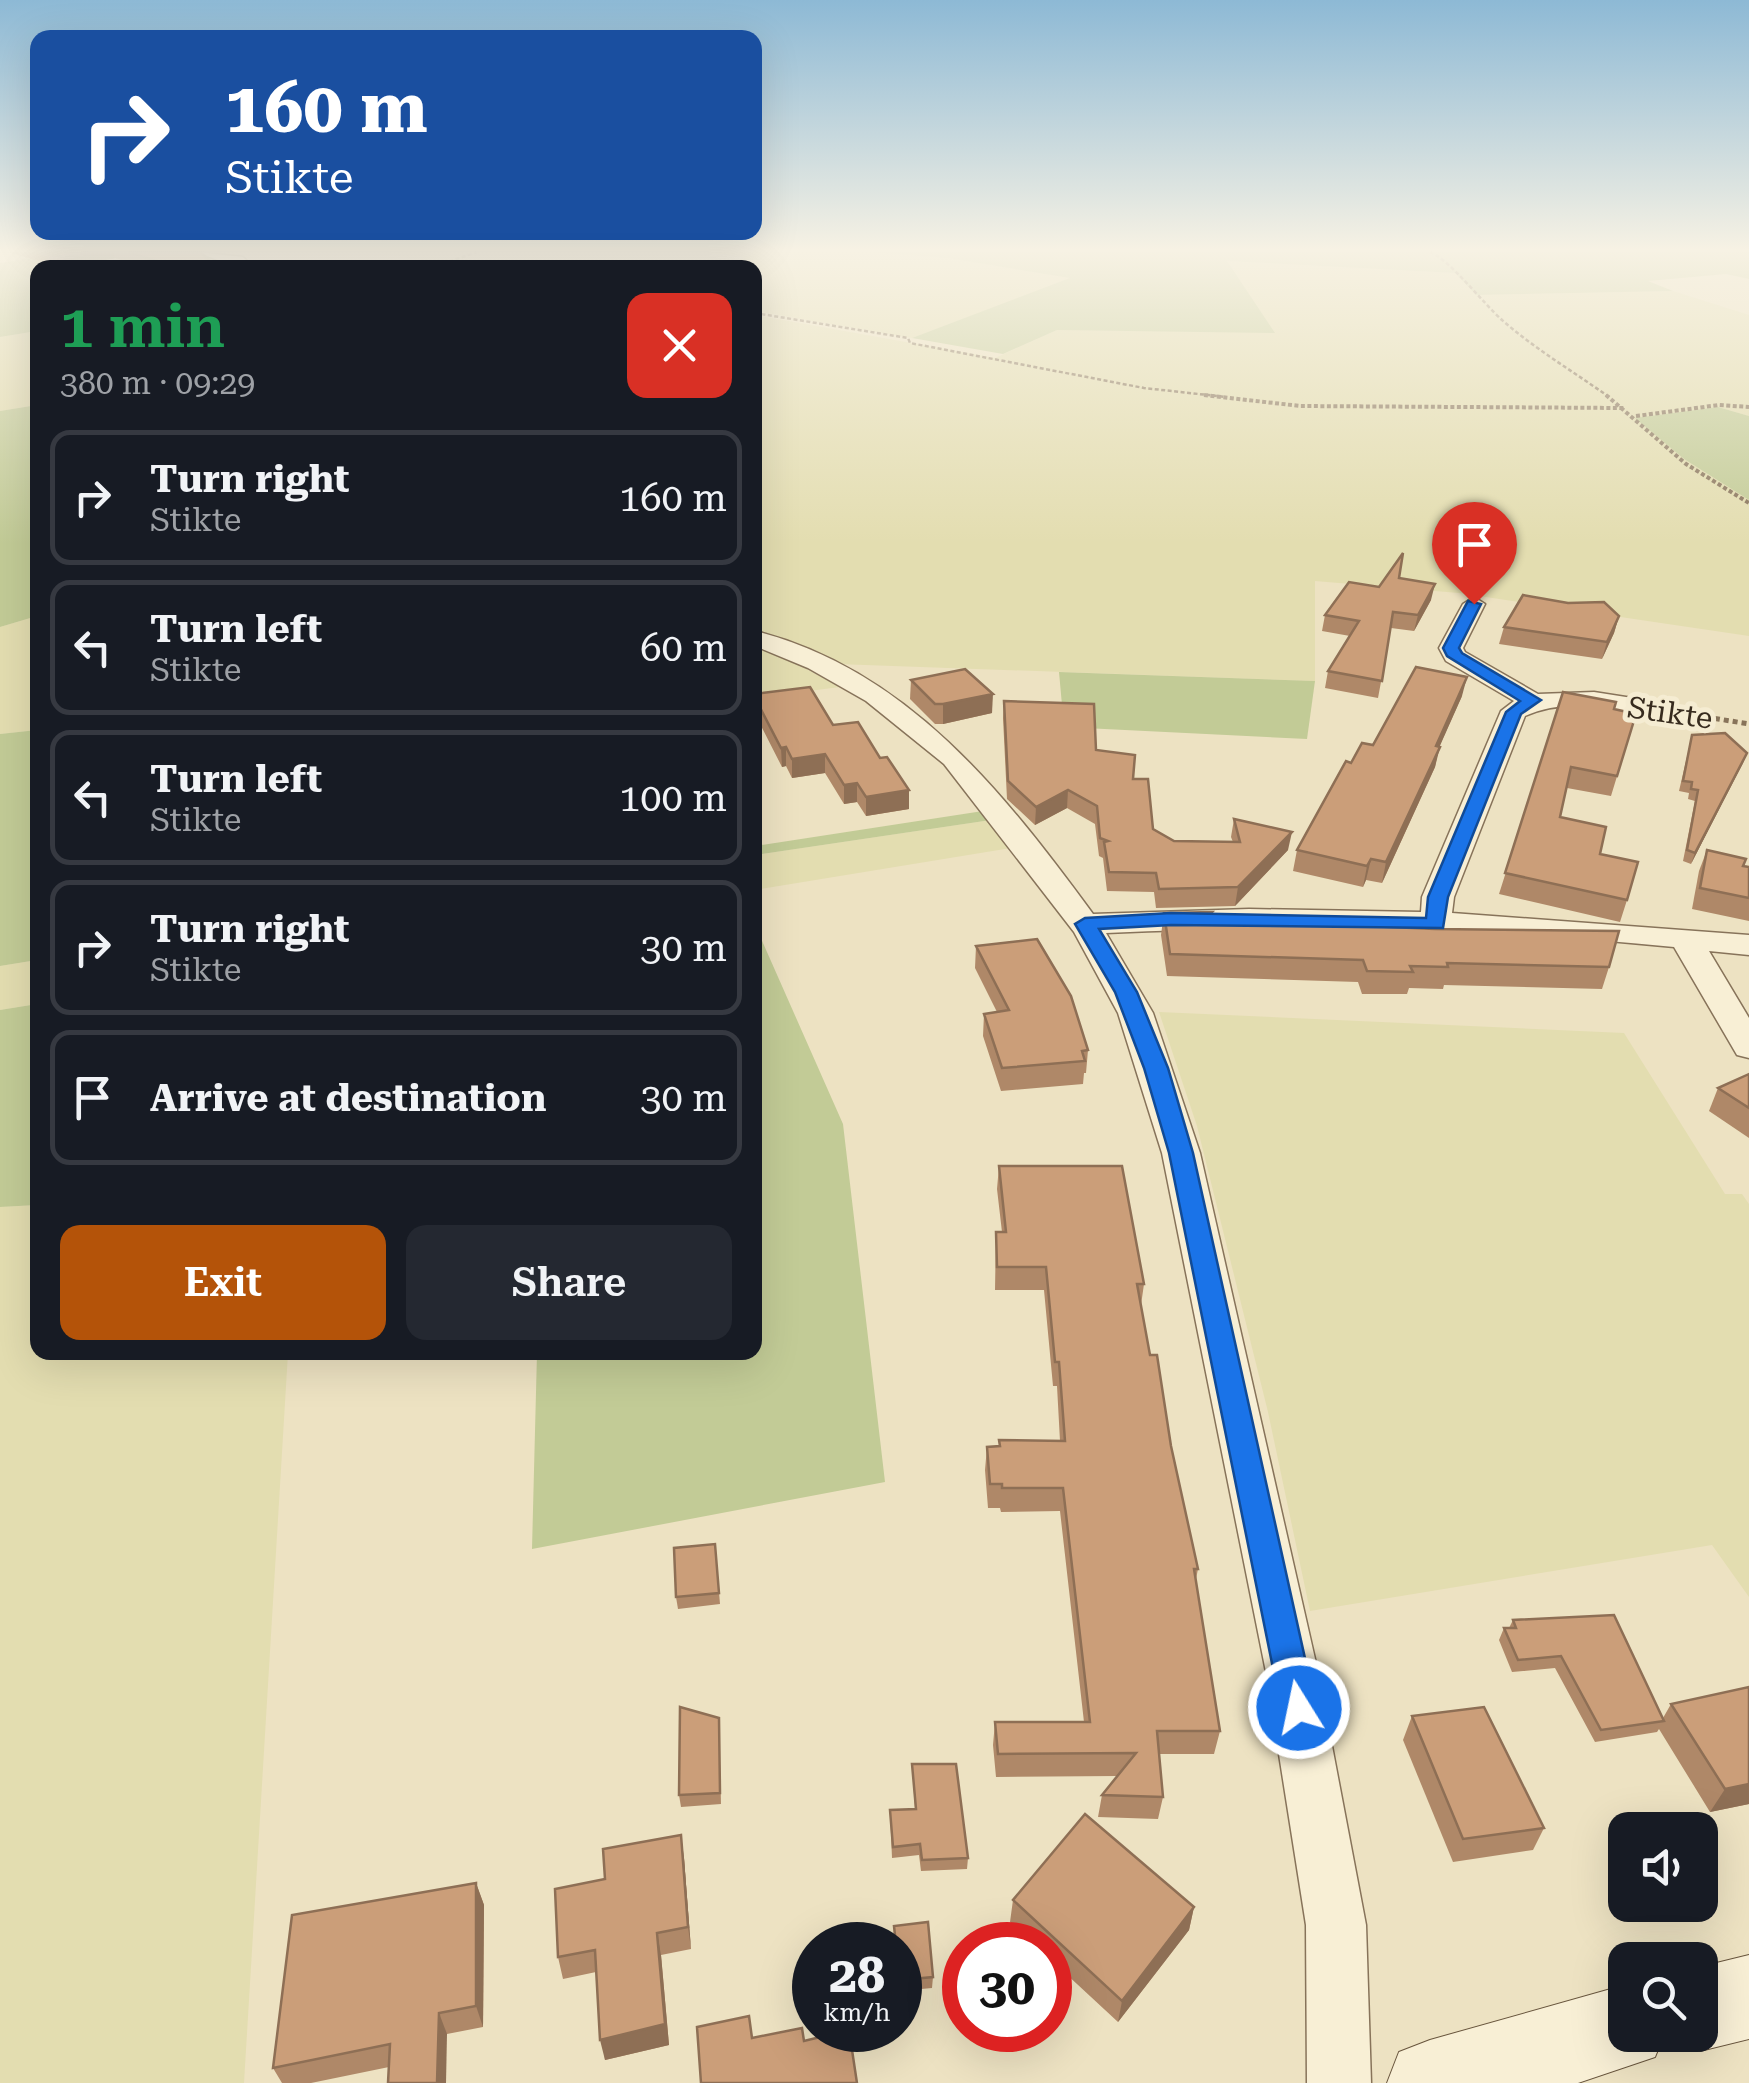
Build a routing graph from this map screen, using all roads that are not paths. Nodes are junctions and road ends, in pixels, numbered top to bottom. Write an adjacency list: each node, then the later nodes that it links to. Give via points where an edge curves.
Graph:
1 (1474, 604): 3 (street, via 1451,648 1455,656)
2 (762, 641): 5 (street, via 874,695 926,734 974,781)
3 (1532, 700): 4 (street, Stikte, via 1576,698); 6 (street, via 1514,712 1438,897)
4 (1678, 713)
5 (1085, 924): 6 (street); 13 (street, via 1126,992 1181,1153 1292,1672 1333,1906)
6 (1435, 924): 7 (street)
7 (1685, 938): 8 (street); 9 (street)
8 (1749, 945)
9 (1749, 1046)
10 (1749, 1997): 11 (main road)
11 (1718, 2005)
12 (1608, 2033): 14 (main road)
13 (1340, 2083)
14 (1430, 2083)

